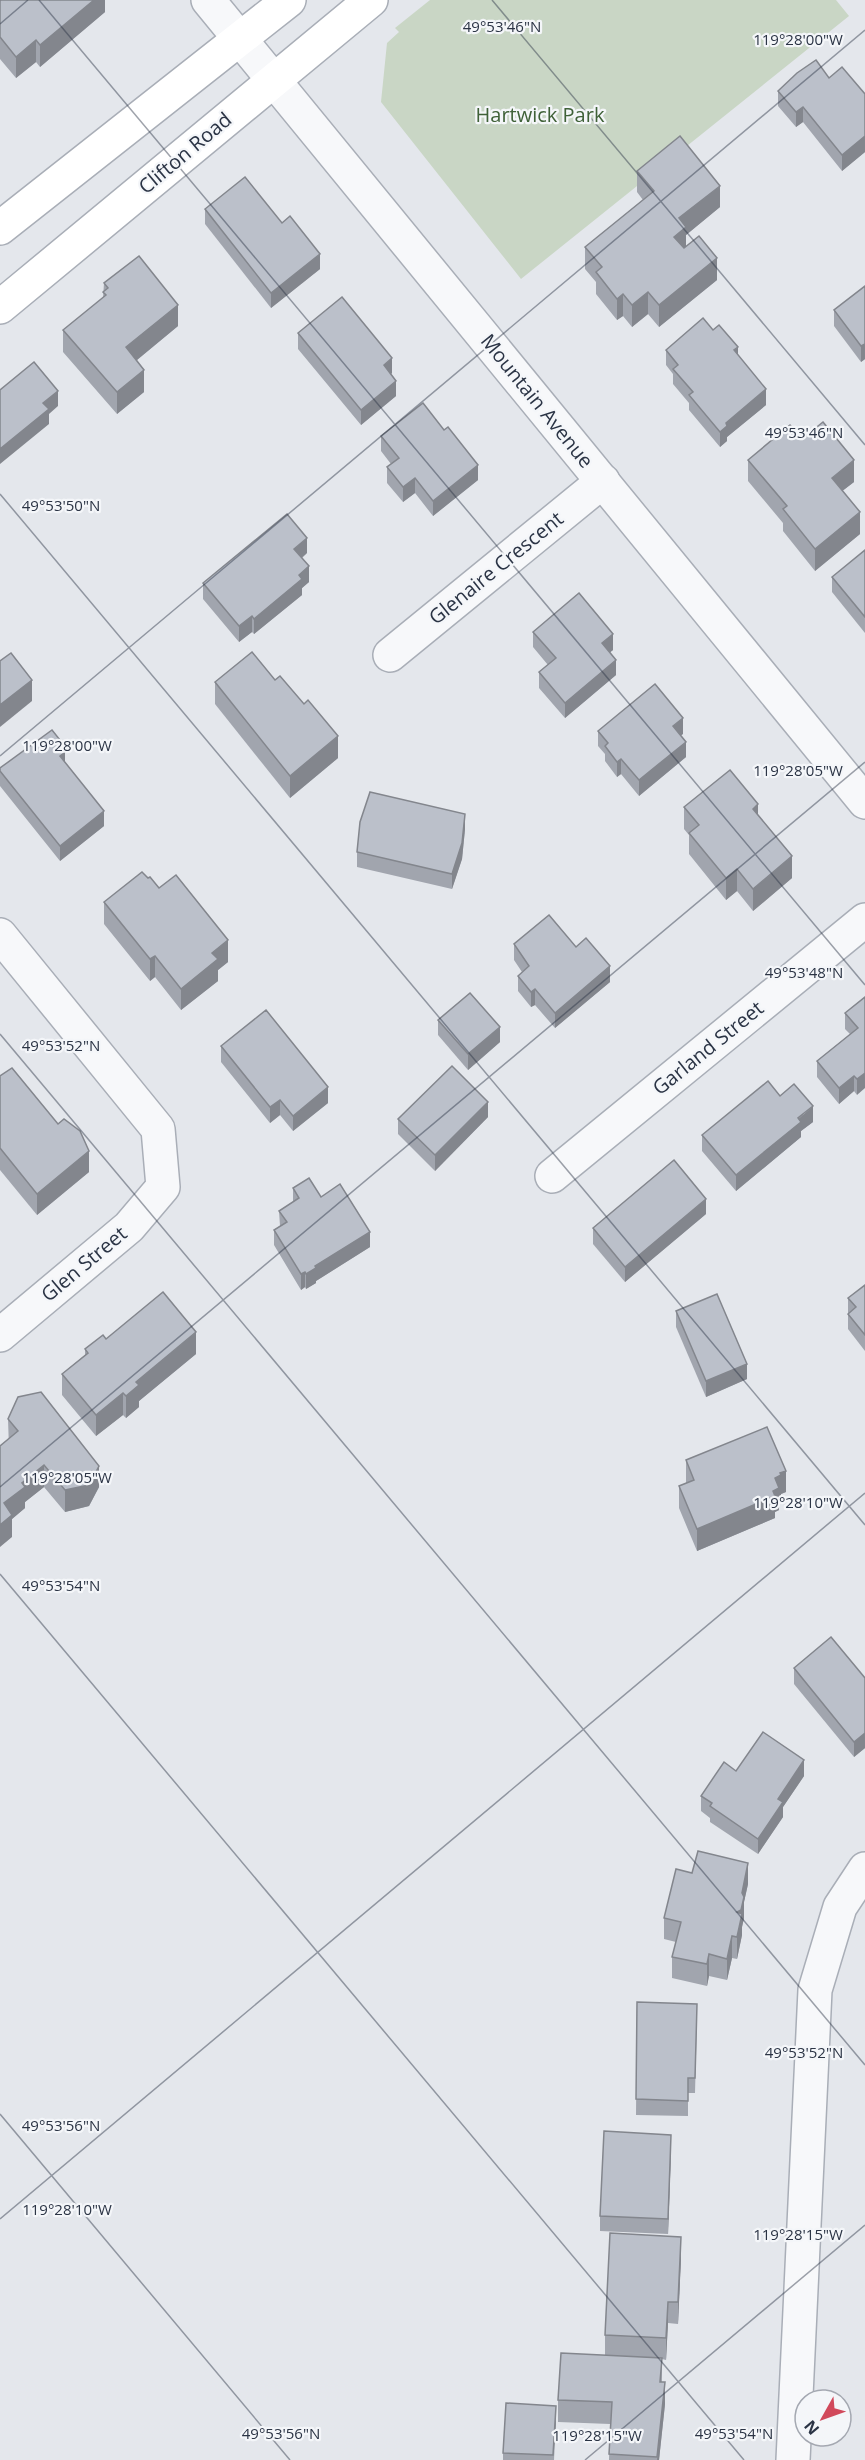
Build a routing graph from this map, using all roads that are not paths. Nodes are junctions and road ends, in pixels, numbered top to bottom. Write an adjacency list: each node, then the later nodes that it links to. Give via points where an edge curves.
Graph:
1 (208, 0): 4 (street, Mountain Avenue)
2 (289, 0): 4 (main road)
3 (371, 0): 5 (main road, Clifton Road)
4 (240, 39): 5 (street, Mountain Avenue); 6 (main road)
5 (274, 80): 7 (main road, Clifton Road); 8 (street, Mountain Avenue)
6 (0, 228)
7 (0, 307)
8 (603, 481): 9 (street, Glenaire Crescent); 10 (street, Mountain Avenue)
9 (390, 655)
10 (865, 802)
11 (865, 920): 13 (street, Garland Street)
12 (0, 936): 14 (street, Glen Street, via 158,1129 163,1187 129,1227)
13 (552, 1176)
14 (0, 1335)
15 (865, 1869): 16 (street, via 840,1907 815,1990)
16 (793, 2460)

